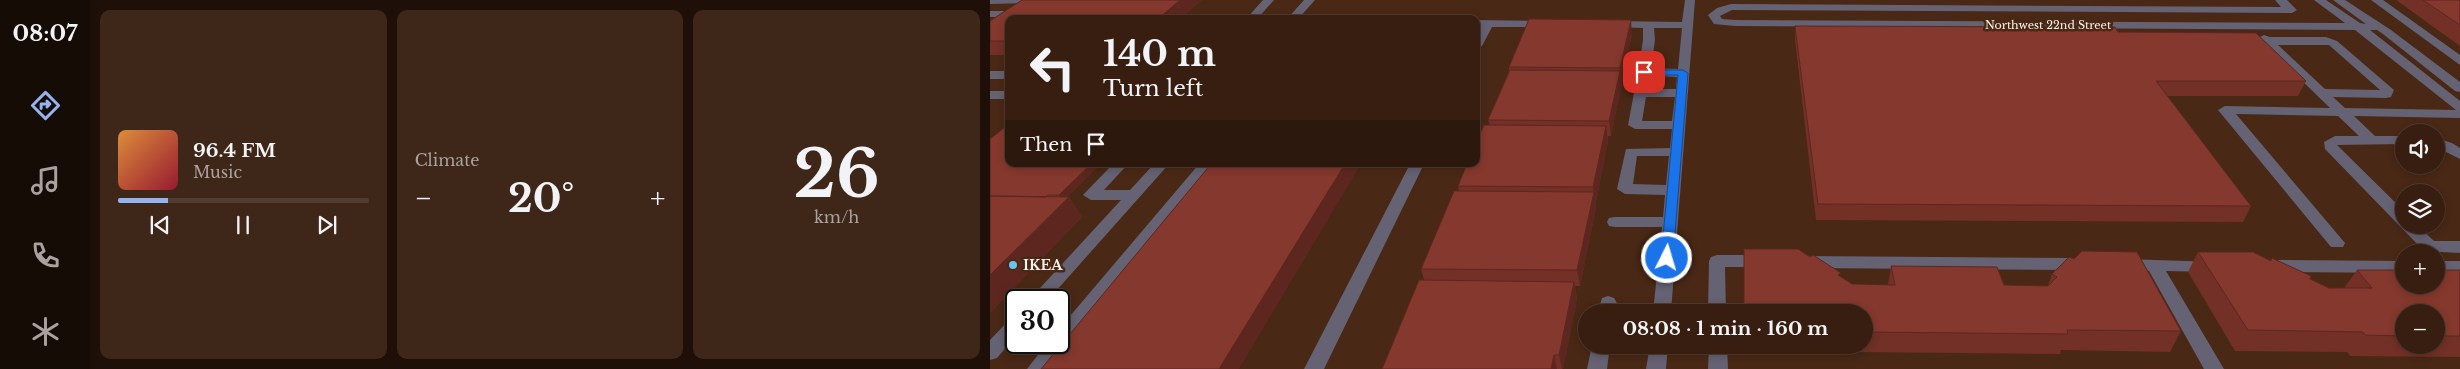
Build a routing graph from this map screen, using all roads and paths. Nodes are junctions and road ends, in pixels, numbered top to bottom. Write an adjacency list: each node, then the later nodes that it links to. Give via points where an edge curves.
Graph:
1 (1033, 0): 9 (street)
2 (1269, 0): 13 (street)
3 (1310, 0): 14 (street)
4 (1690, 0): 20 (street)
5 (2280, 0): 10 (street, via 2292,10)
6 (2319, 0): 23 (street)
7 (2338, 0): 24 (street)
8 (2376, 0): 27 (street)
9 (993, 3)
10 (2125, 9): 21 (street); 21 (street, Northwest 22nd Street, via 1731,7 1716,12 1714,18 1718,22 1756,24)
11 (990, 14): 12 (street)
12 (1011, 15)
13 (1255, 15)
14 (1296, 15)
15 (1005, 19): 25 (street)
16 (1482, 23): 17 (street)
17 (1564, 24)
18 (1601, 24): 19 (street)
19 (1648, 24): 20 (street); 28 (street, via 1644,72)
20 (1688, 25): 28 (street)
21 (2138, 25): 22 (street, Northwest 22nd Street)
22 (2252, 26): 23 (street, Northwest 22nd Street); 26 (street)
23 (2358, 26): 24 (street, Northwest 22nd Street); 36 (street)
24 (2379, 27): 31 (street)
25 (990, 29)
26 (2267, 41): 33 (street); 33 (street, via 2333,43 2388,90 2386,94)
27 (2460, 61)
28 (1683, 73): 32 (street)
29 (990, 75): 30 (street)
30 (1005, 75)
31 (2460, 88)
32 (1682, 93): 39 (street); 39 (street, via 1640,93 1635,125)
33 (2322, 93): 37 (street)
34 (990, 95): 35 (street)
35 (1005, 95)
36 (2460, 107)
37 (2342, 112): 38 (street); 40 (street); 55 (street, via 2225,110)
38 (2460, 114)
39 (1680, 125): 43 (street)
40 (2371, 140): 41 (street); 51 (street, via 2335,140 2330,146)
41 (2395, 140)
42 (2445, 145): 44 (street)
43 (1677, 152): 49 (street); 49 (street, via 1631,152 1625,189)
44 (2460, 155)
45 (1118, 167): 50 (street, via 1091,195)
46 (1159, 167): 50 (street)
47 (1205, 167): 67 (street)
48 (1415, 167): 76 (street)
49 (1673, 190): 53 (street)
50 (1134, 195): 63 (street)
51 (2395, 212)
52 (1615, 222): 53 (street)
53 (1670, 222): 64 (street)
54 (2417, 234): 56 (street, via 2430,247)
55 (2337, 243)
56 (2460, 247)
57 (2154, 265): 58 (street); 65 (street, via 1717,261); 80 (street)
58 (2223, 266)
59 (2253, 266): 60 (street)
60 (2395, 267)
61 (2445, 267): 62 (street)
62 (2460, 267)
63 (1048, 289)
64 (1663, 304)
65 (1717, 304)
66 (1005, 329): 68 (street)
67 (1070, 329)
68 (990, 332)
69 (1005, 337): 70 (street)
70 (990, 353)
71 (1049, 354): 75 (street)
72 (1599, 354): 77 (street)
73 (1658, 354): 78 (street)
74 (1718, 354): 79 (street)
75 (1037, 369)
76 (1314, 369)
77 (1596, 369)
78 (1656, 369)
79 (1718, 369)
80 (2214, 369)

